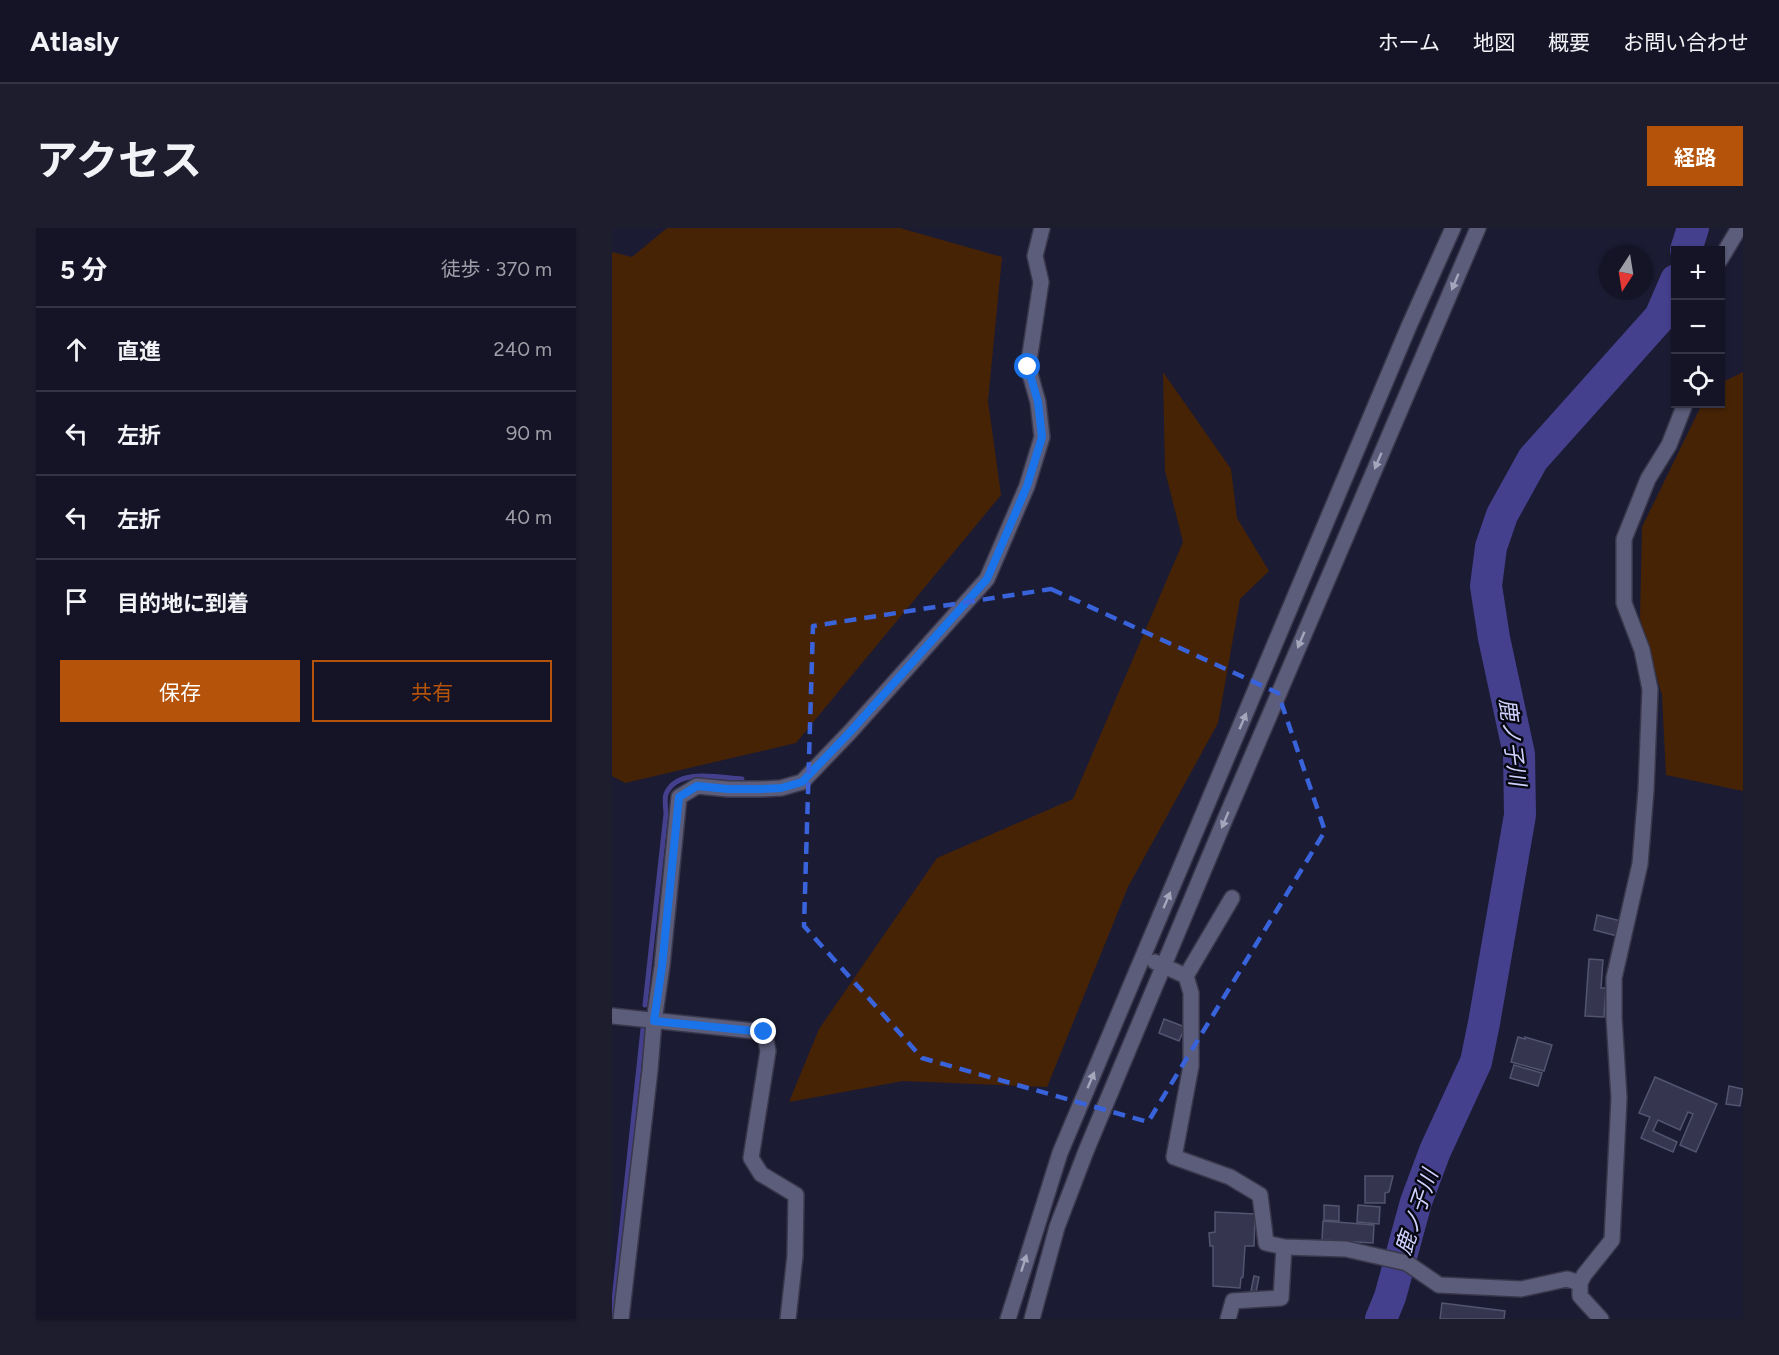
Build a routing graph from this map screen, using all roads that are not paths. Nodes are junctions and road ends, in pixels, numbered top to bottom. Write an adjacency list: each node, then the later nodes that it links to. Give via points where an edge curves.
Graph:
1 (1042, 228): 12 (street, via 1035,256 1041,282 1028,367 1042,437 1027,486 987,579 802,782 781,788 697,786 679,797)
2 (1453, 228): 8 (street, one-way to 2)
3 (1478, 228): 9 (street, one-way to 9)
4 (1741, 228): 5 (street)
5 (1725, 252)
6 (1683, 408): 14 (street, via 1624,539 1624,603 1642,650 1650,689 1646,790 1640,864 1614,978 1619,1098 1612,1240)
7 (1232, 898): 10 (street)
8 (1144, 957): 9 (street); 17 (street, one-way to 8, via 1060,1153)
9 (1164, 966): 10 (street); 18 (street, via 1086,1151 1058,1227)
10 (1186, 976): 13 (street, via 1191,993 1191,1066 1174,1157 1230,1177 1260,1195 1266,1244)
11 (612, 1016): 12 (street)
12 (654, 1021): 15 (street); 16 (street, via 764,1032 768,1051 751,1158 761,1174 796,1196)
13 (1284, 1247): 14 (street, via 1346,1249 1407,1263 1439,1285 1521,1289 1567,1279); 19 (street, via 1281,1298 1233,1301)
14 (1580, 1283): 20 (street, via 1580,1296)
15 (621, 1319)
16 (788, 1319)
17 (1008, 1319)
18 (1032, 1319)
19 (1228, 1319)
20 (1601, 1319)

